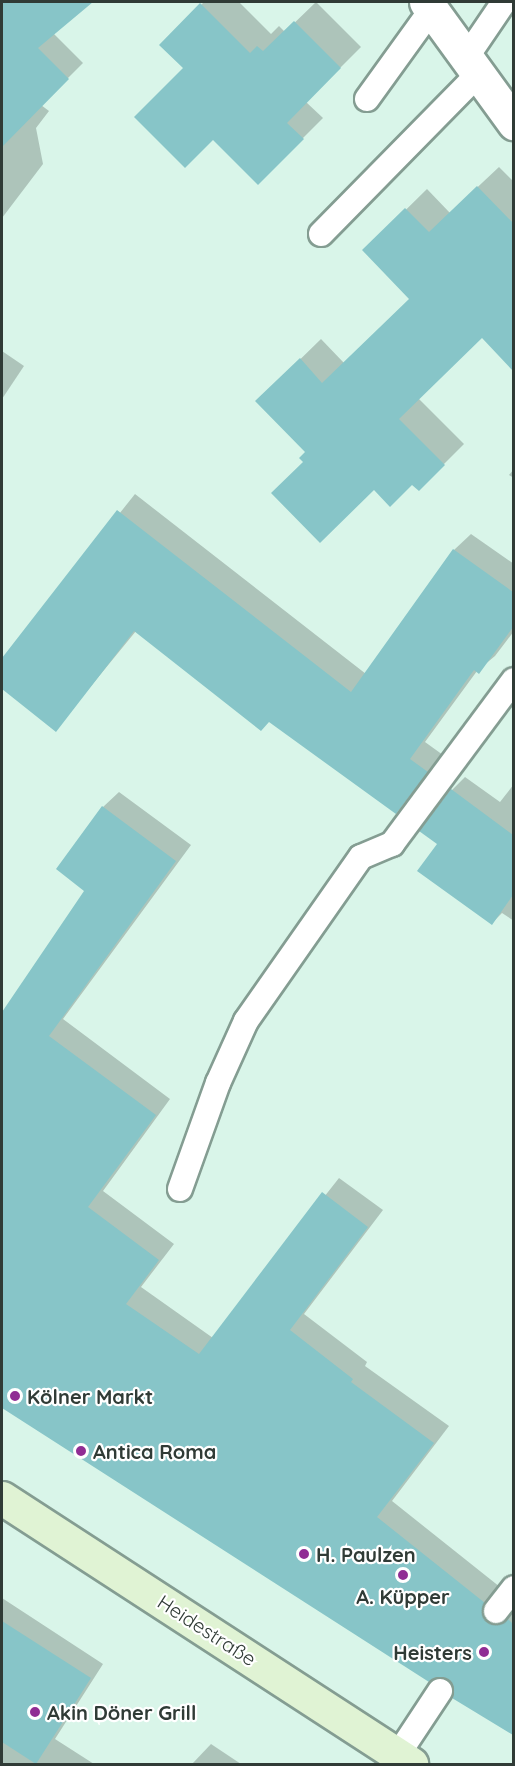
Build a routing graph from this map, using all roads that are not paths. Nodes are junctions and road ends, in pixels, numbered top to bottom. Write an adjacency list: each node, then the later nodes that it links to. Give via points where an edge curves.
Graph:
1 (504, 2): 3 (lane)
2 (429, 5): 3 (street); 4 (lane)
3 (474, 64): 5 (street); 6 (lane)
4 (367, 99)
5 (513, 123)
6 (321, 234)
7 (513, 680): 8 (lane, via 393,844 361,857 246,1022 218,1083)
8 (180, 1189)
9 (2, 1498): 13 (street, Heidestraße)
10 (513, 1588): 11 (lane)
11 (496, 1611)
12 (440, 1691): 13 (lane)
13 (404, 1760)

